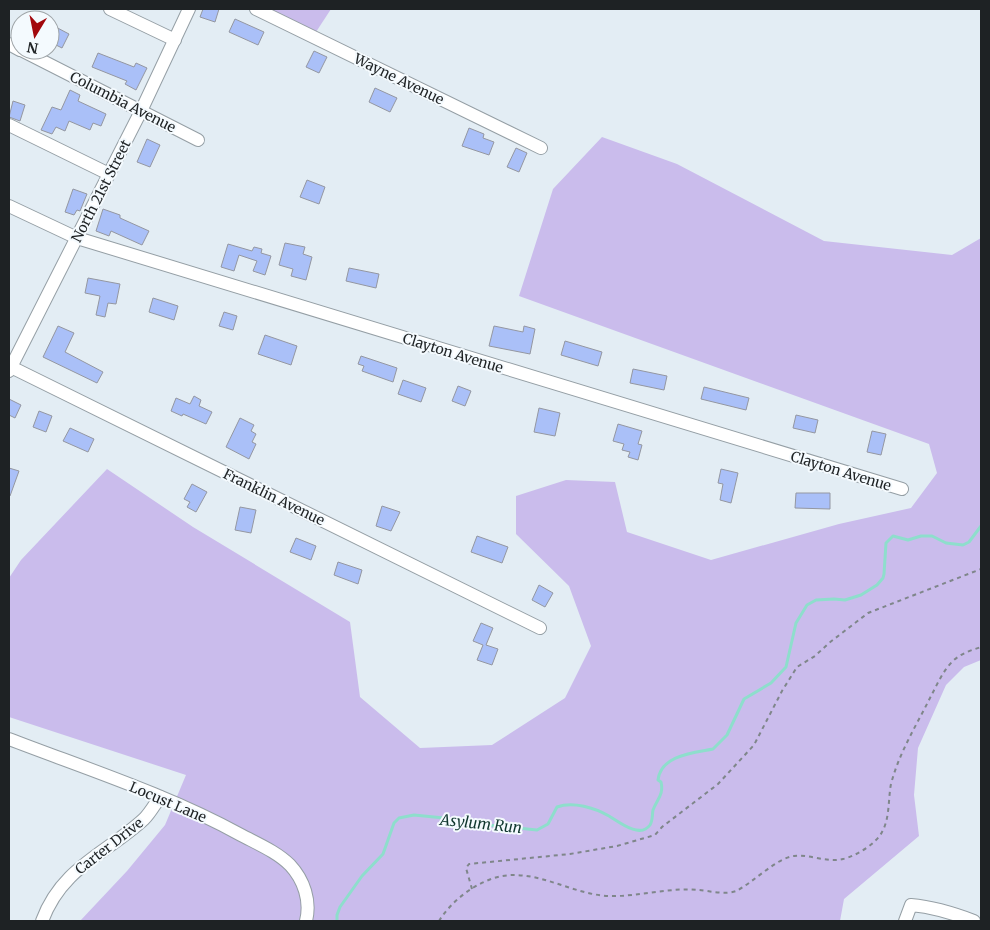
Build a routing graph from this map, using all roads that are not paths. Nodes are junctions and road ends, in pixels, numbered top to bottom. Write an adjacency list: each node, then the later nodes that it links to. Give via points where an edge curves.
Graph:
1 (110, 9): 4 (street)
2 (189, 9): 4 (street, North 21st Street)
3 (256, 9): 9 (street, Wayne Avenue)
4 (175, 40): 6 (street, North 21st Street)
5 (40, 60): 6 (street, Columbia Avenue)
6 (142, 111): 8 (street, Columbia Avenue); 10 (street, North 21st Street)
7 (9, 125): 10 (street)
8 (198, 140)
9 (541, 148)
10 (110, 174): 12 (street, North 21st Street)
11 (9, 206): 12 (street, Clayton Avenue)
12 (77, 238): 13 (street, North 21st Street); 14 (street, Clayton Avenue)
13 (9, 368): 15 (street, Franklin Avenue)
14 (902, 489)
15 (540, 628)
16 (9, 739): 17 (street, Locust Lane)
17 (160, 797): 18 (street, Carter Drive, via 146,817 68,878); 19 (street, Locust Lane, via 221,824 289,865 307,894)
18 (42, 921)
19 (306, 921)
20 (905, 921): 21 (street, via 911,905 952,912)
21 (974, 921)

